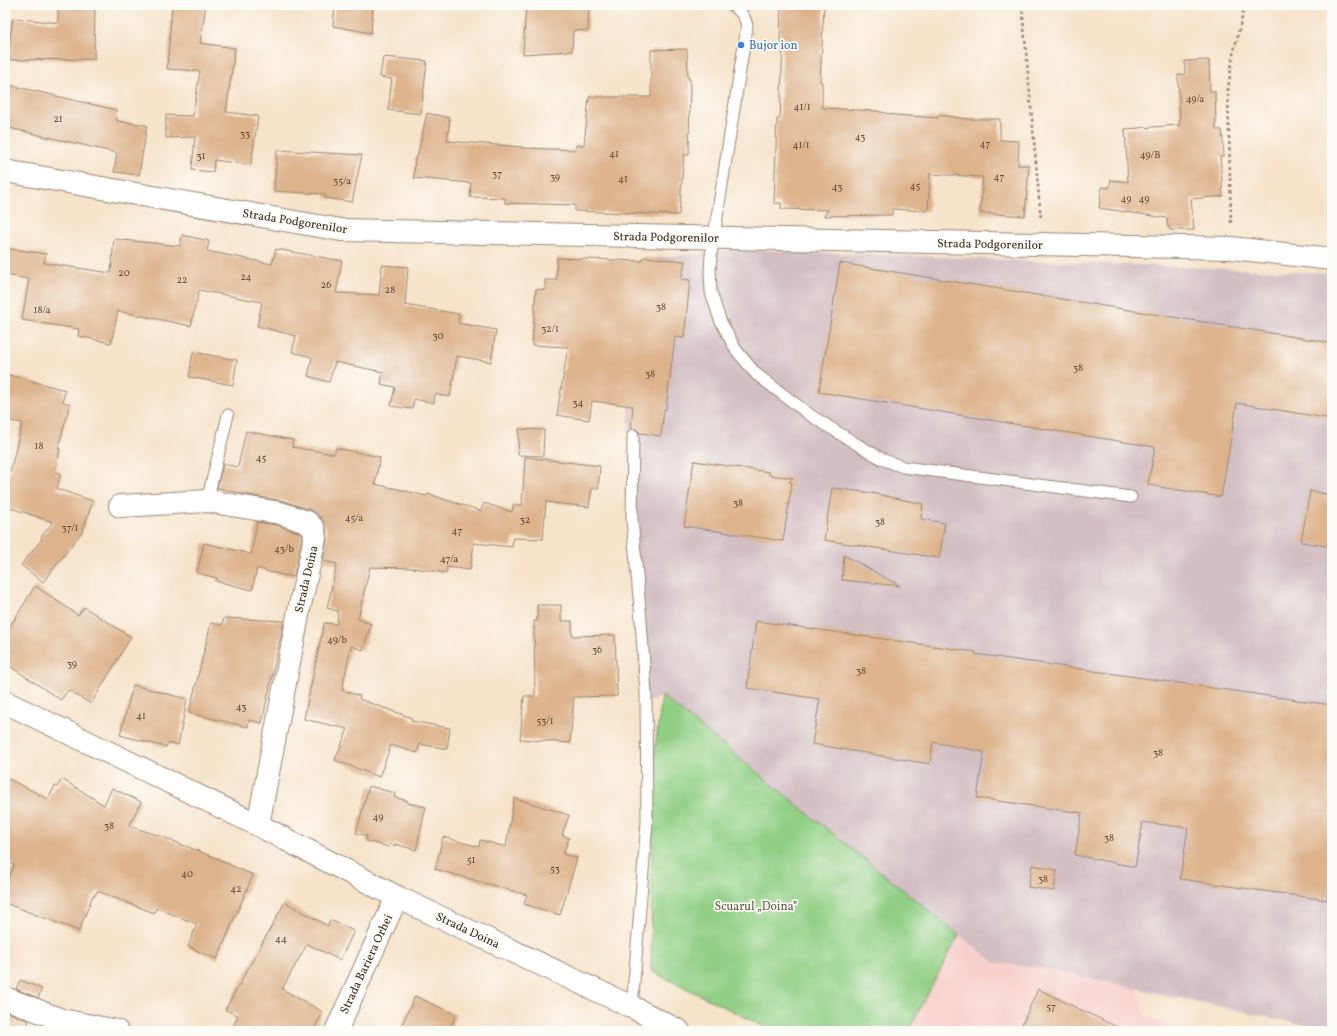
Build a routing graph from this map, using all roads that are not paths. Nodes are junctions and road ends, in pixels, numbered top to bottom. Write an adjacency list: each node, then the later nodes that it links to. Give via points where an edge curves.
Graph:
1 (731, 5): 3 (lane, via 745,17 747,26)
2 (5, 171): 3 (street, Strada Podgorenilor, via 341,230)
3 (714, 238): 4 (street, Strada Podgorenilor, via 1231,248); 7 (lane, via 710,270 711,292 720,320 736,350 756,374 810,415 858,446 903,467)
4 (1332, 259)
5 (228, 415): 8 (lane)
6 (633, 435): 14 (lane, via 632,519 646,694 647,822)
7 (1131, 497)
8 (207, 501): 9 (street, Strada Doina); 11 (street, Strada Doina, via 280,513 307,522 314,529 316,538 298,613)
9 (120, 506)
10 (5, 702): 11 (street, Strada Doina)
11 (258, 825): 12 (street, Strada Doina)
12 (397, 897): 14 (street, Strada Doina); 18 (street, Strada Bariera Orhei)
13 (5, 998): 15 (street)
14 (632, 1007): 16 (street, Strada Doina)
15 (54, 1025): 17 (street)
16 (673, 1030)
17 (117, 1031)
18 (336, 1031)

